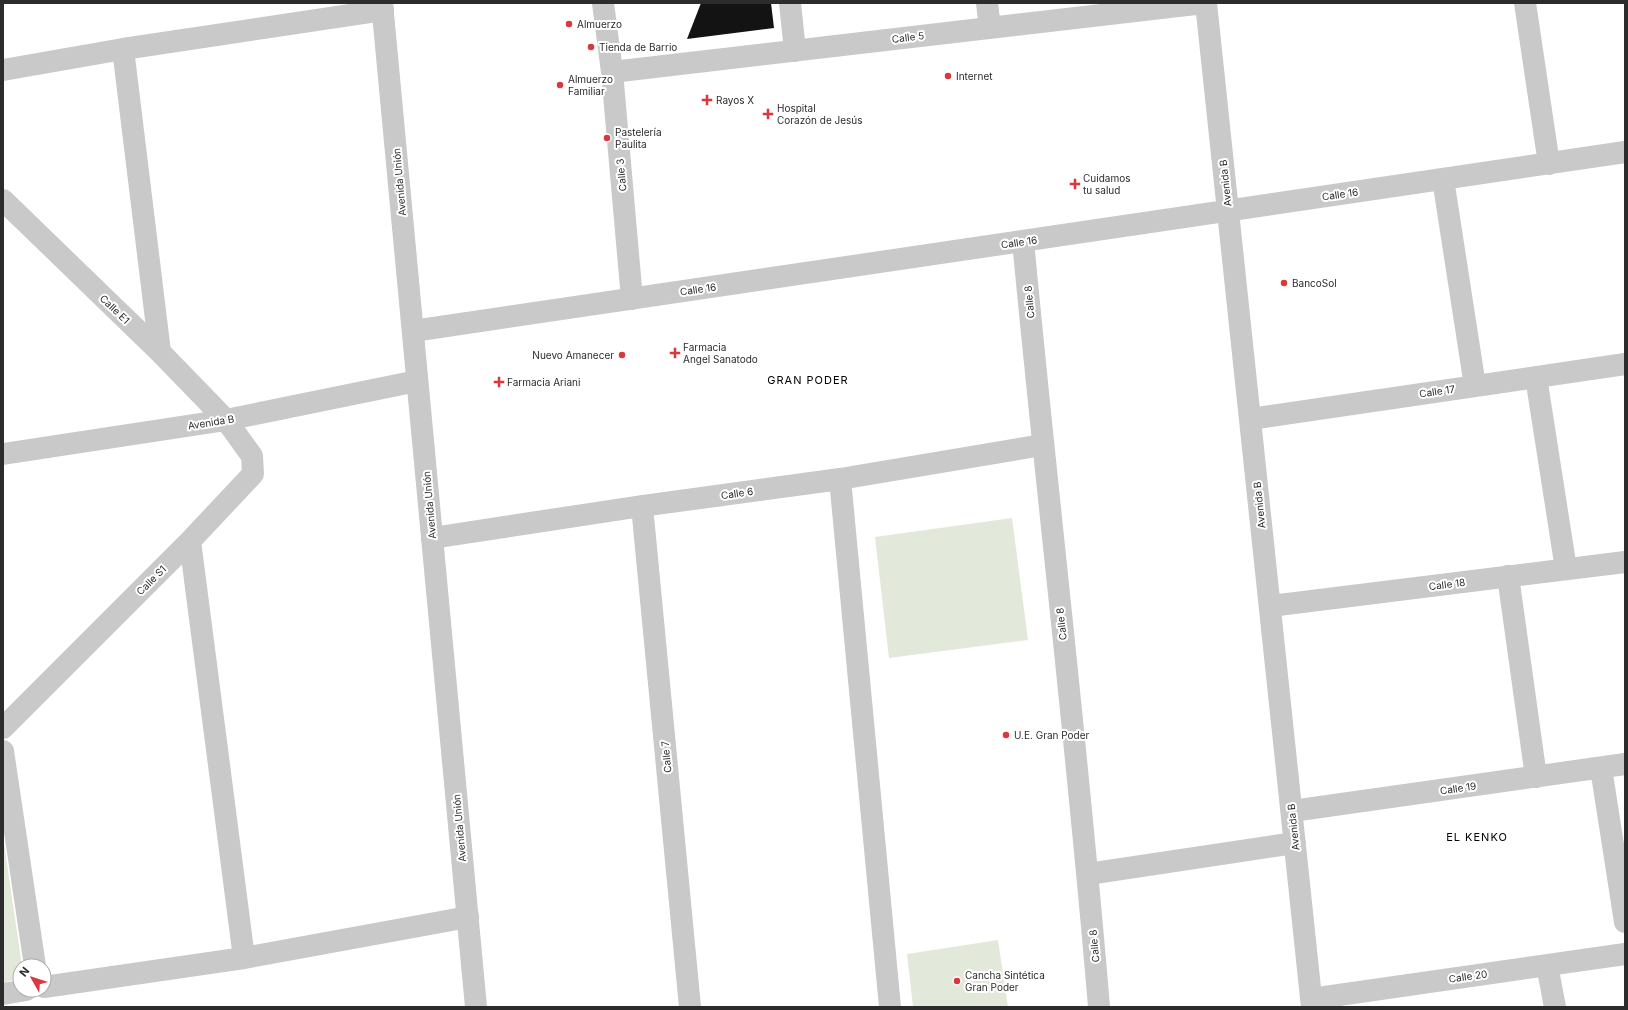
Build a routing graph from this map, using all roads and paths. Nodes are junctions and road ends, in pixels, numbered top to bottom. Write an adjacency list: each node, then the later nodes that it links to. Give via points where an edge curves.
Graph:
1 (603, 3): 11 (street, Calle 3)
2 (790, 3): 9 (street)
3 (987, 3): 7 (street)
4 (1205, 3): 7 (street, Calle 5); 16 (street, Avenida B)
5 (1525, 3): 13 (street)
6 (382, 7): 8 (street); 19 (street, Avenida Unión)
7 (990, 28): 9 (street, Calle 5)
8 (123, 49): 10 (street); 20 (street)
9 (795, 51): 11 (street, Calle 5)
10 (3, 70)
11 (612, 72): 18 (street, Calle 3)
12 (1625, 152): 13 (street, Calle 16)
13 (1549, 164): 14 (street, Calle 16)
14 (1444, 179): 16 (street, Calle 16); 24 (street)
15 (3, 200): 20 (street, Calle E1)
16 (1228, 211): 17 (street, Calle 16); 25 (street, Avenida B)
17 (1023, 241): 18 (street, Calle 16); 27 (street, Calle 8)
18 (632, 299): 19 (street, Calle 16)
19 (413, 331): 23 (street, Avenida Unión)
20 (160, 352): 26 (street, Calle E1)
21 (1625, 364): 22 (street, Calle 17)
22 (1536, 377): 24 (street, Calle 17); 34 (street)
23 (417, 381): 26 (street, Avenida B); 31 (street, Avenida Unión)
24 (1475, 386): 25 (street, Calle 17)
25 (1250, 419): 36 (street, Avenida B)
26 (226, 420): 28 (street, Avenida B); 32 (street, Calle S1, via 252,456 253,474)
27 (1042, 444): 29 (street, Calle 6); 44 (street, Calle 8)
28 (3, 454)
29 (840, 479): 30 (street, Calle 6); 55 (street)
30 (642, 506): 31 (street, Calle 6); 54 (street, Calle 7)
31 (432, 538): 45 (street, Avenida Unión)
32 (190, 541): 37 (street, Calle S1); 49 (street)
33 (1625, 562): 34 (street, Calle 18)
34 (1566, 569): 35 (street, Calle 18)
35 (1508, 576): 36 (street, Calle 18); 41 (street)
36 (1270, 606): 42 (street, Avenida B)
37 (3, 728)
38 (3, 751): 48 (street)
39 (1625, 764): 40 (street, Calle 19)
40 (1601, 768): 41 (street, Calle 19); 46 (street)
41 (1536, 777): 42 (street, Calle 19)
42 (1292, 811): 43 (street, Avenida B)
43 (1295, 843): 44 (street); 52 (street, Avenida B)
44 (1088, 874): 56 (street, Calle 8)
45 (468, 917): 49 (street); 53 (street, Avenida Unión)
46 (1625, 922)
47 (1625, 954): 50 (street, Calle 20)
48 (34, 958)
49 (244, 958): 51 (street)
50 (1547, 965): 52 (street, Calle 20); 57 (street)
51 (52, 986)
52 (1312, 1003)
53 (476, 1007)
54 (690, 1007)
55 (890, 1007)
56 (1099, 1007)
57 (1555, 1007)

